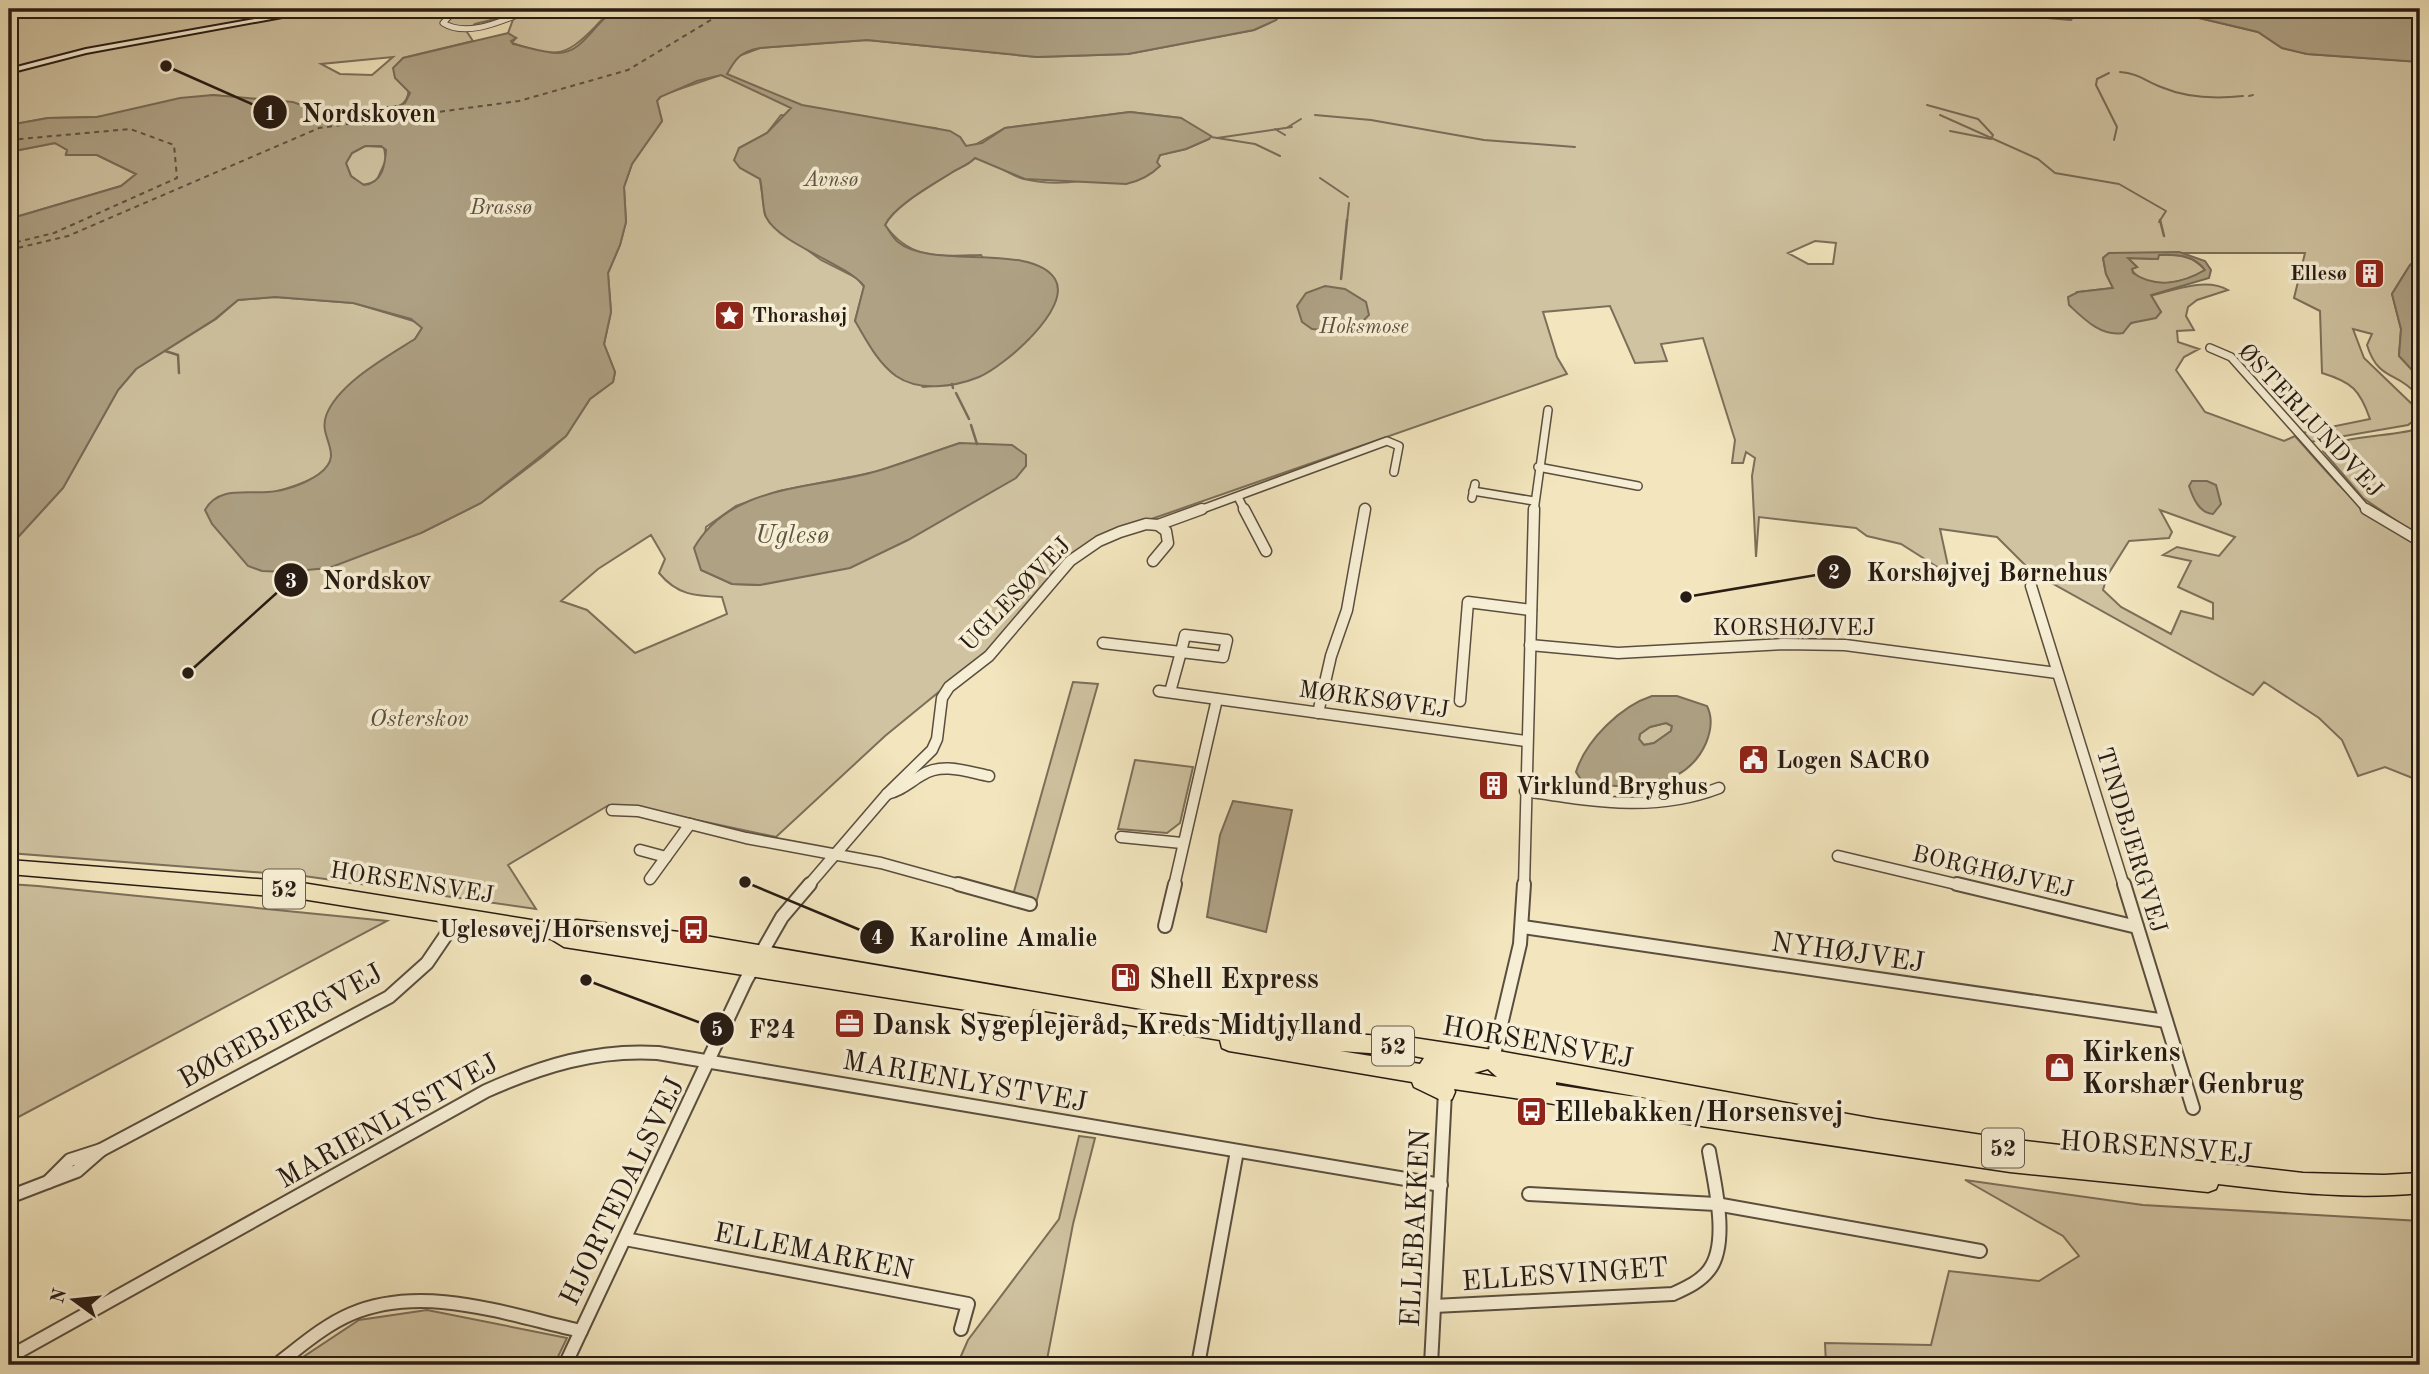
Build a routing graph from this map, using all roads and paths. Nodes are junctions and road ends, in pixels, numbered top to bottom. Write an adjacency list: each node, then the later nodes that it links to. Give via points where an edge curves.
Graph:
1 (322, 9): 4 (street, via 86,51)
2 (456, 9): 3 (street, via 443,23 464,30)
3 (533, 9)
4 (9, 71)
5 (2210, 348): 15 (street, ØSTERLUNDVEJ, via 2231,357 2362,505)
6 (1548, 410): 7 (street)
7 (1538, 467): 9 (street); 12 (street)
8 (1394, 472): 11 (street, UGLESØVEJ, via 1399,446 1387,441)
9 (1638, 486)
10 (1473, 491): 12 (street)
11 (1238, 497): 14 (street, UGLESØVEJ); 16 (street)
12 (1534, 501): 19 (street)
13 (1365, 508): 26 (street, via 1348,610)
14 (1158, 525): 17 (street, via 1166,531 1168,543); 31 (street, UGLESØVEJ, via 1146,524 1099,541 1063,568 989,656 949,687 942,698 932,750)
15 (2420, 541)
16 (1266, 551)
17 (1153, 561)
18 (2031, 586): 23 (street, TINDBJERGVEJ)
19 (1531, 610): 21 (street); 25 (street, via 1468,602)
20 (1103, 643): 22 (street)
21 (1530, 645): 23 (street, KORSHØJVEJ, via 1618,653 1845,645); 27 (street)
22 (1181, 652): 22 (street, via 1223,657 1227,640 1185,635); 24 (street, MØRKSØVEJ, via 1165,692)
23 (2057, 673): 46 (street, TINDBJERGVEJ)
24 (1217, 699): 26 (street, MØRKSØVEJ); 35 (street)
25 (1460, 701)
26 (1318, 713): 27 (street, MØRKSØVEJ)
27 (1526, 741): 30 (street)
28 (989, 776): 31 (street, UGLESØVEJ, via 930,770 896,794)
29 (1719, 788): 30 (street, via 1679,803 1637,805)
30 (1525, 791): 45 (street)
31 (887, 794): 37 (street, UGLESØVEJ)
32 (612, 810): 33 (street, via 638,811)
33 (690, 824): 37 (street); 39 (street)
34 (1121, 838): 35 (street)
35 (1182, 843): 44 (street)
36 (640, 850): 39 (street)
37 (835, 853): 42 (street); 47 (street, UGLESØVEJ, via 782,917)
38 (1838, 856): 46 (street, BORGHØJVEJ)
39 (666, 857): 41 (street)
40 (9, 867): 43 (main road, HORSENSVEJ / 52, via 296,890)
41 (650, 879)
42 (1030, 904)
43 (459, 916): 47 (main road, HORSENSVEJ / 52, via 556,932 577,928); 61 (street, BØGEBJERGVEJ, via 427,963 388,997 101,1150 75,1156 59,1166 48,1182)
44 (1165, 926)
45 (1523, 927): 48 (street, NYHØJVEJ); 49 (street)
46 (2137, 927): 48 (street, TINDBJERGVEJ)
47 (756, 961): 49 (main road, HORSENSVEJ / 52, via 1162,1023); 50 (street, HJORTEDALSVEJ); 51 (main road, HORSENSVEJ / 52)
48 (2166, 1021): 54 (street, TINDBJERGVEJ)
49 (1493, 1059): 51 (main road, 52, via 1454,1066); 53 (main road, 52, via 1501,1069); 57 (main road, HORSENSVEJ / 52, via 1888,1131)
50 (710, 1061): 55 (street, MARIENLYSTVEJ); 63 (street, HJORTEDALSVEJ); 68 (street, MARIENLYSTVEJ, via 636,1051 592,1053 537,1067 486,1091)
51 (1368, 1064): 52 (main road, 52, via 1429,1082); 53 (main road, HORSENSVEJ / 52)
52 (1445, 1092): 59 (street, ELLEBAKKEN)
53 (1598, 1100): 57 (main road, HORSENSVEJ / 52, via 2010,1162 2186,1182)
54 (2193, 1108)
55 (1237, 1151): 59 (street, MARIENLYSTVEJ); 71 (street)
56 (1709, 1151): 62 (street, ELLESVINGET)
57 (2302, 1183): 58 (main road, HORSENSVEJ / 52)
58 (2420, 1183)
59 (1441, 1185): 65 (street, ELLEBAKKEN)
60 (1530, 1194): 62 (street)
61 (9, 1197)
62 (1716, 1204): 64 (street); 65 (street, ELLESVINGET, via 1718,1243 1712,1265 1697,1283 1673,1294)
63 (625, 1239): 66 (street, ELLEMARKEN, via 968,1304); 67 (street, HJORTEDALSVEJ)
64 (1980, 1251)
65 (1434, 1306): 72 (street, ELLEBAKKEN)
66 (961, 1329)
67 (581, 1331): 69 (street, via 432,1300 392,1302 353,1313); 70 (street, HJORTEDALSVEJ)
68 (9, 1357)
69 (276, 1365)
70 (565, 1365)
71 (1198, 1365)
72 (1431, 1365)

